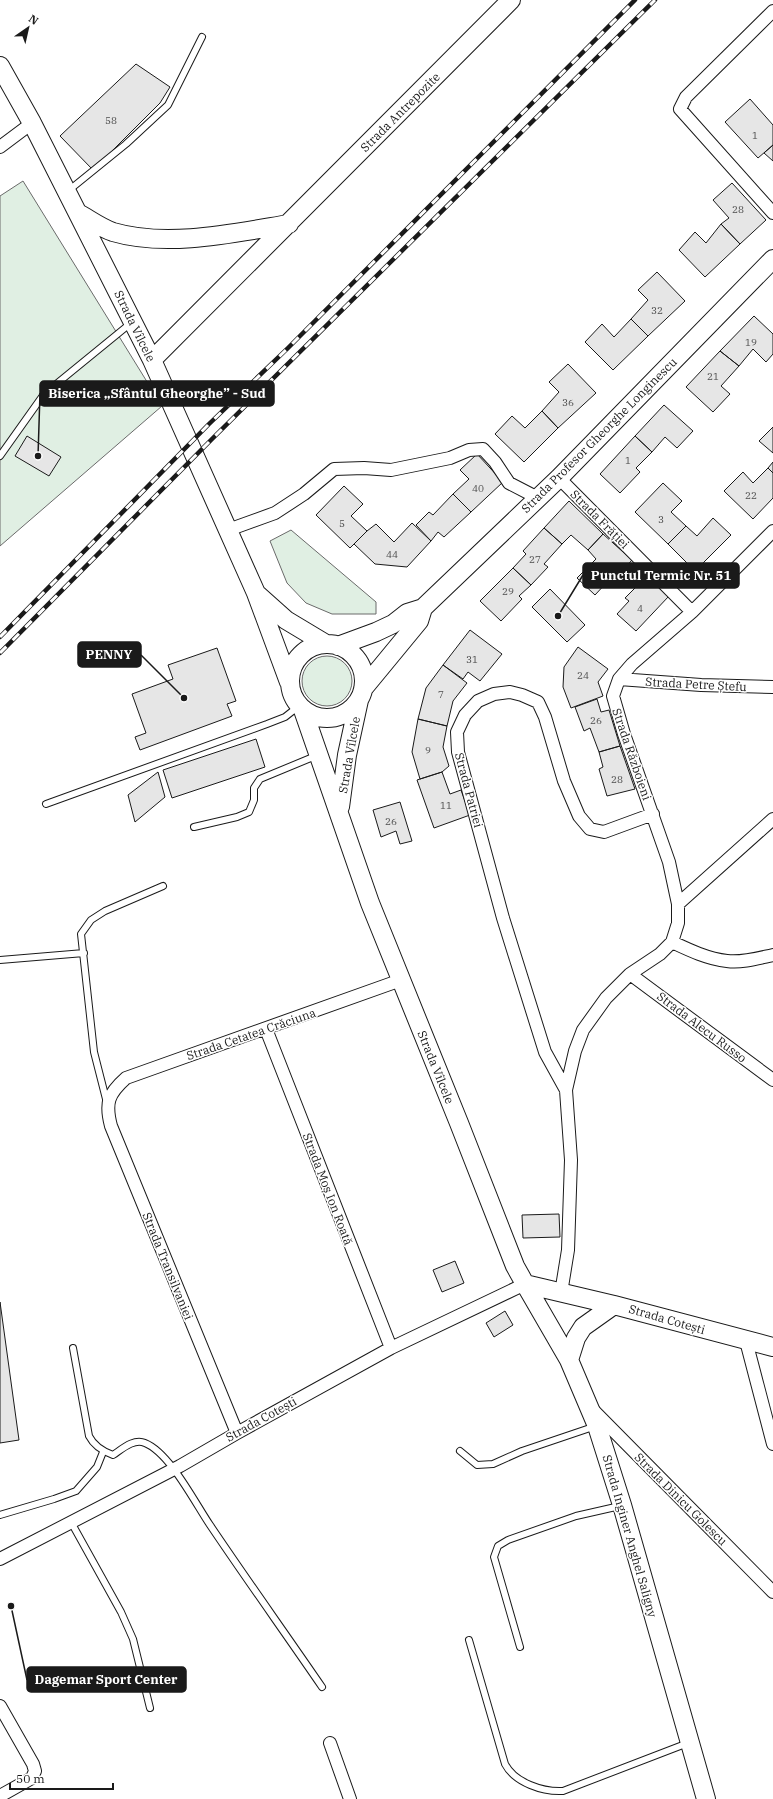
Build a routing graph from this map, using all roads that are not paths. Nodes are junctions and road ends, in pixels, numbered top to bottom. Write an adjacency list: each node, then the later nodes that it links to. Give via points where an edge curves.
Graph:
1 (511, 0): 10 (main road, Strada Antrepozite)
2 (773, 11): 8 (street, via 686,97 680,109)
3 (202, 37): 7 (lane, via 168,105 126,144)
4 (0, 66): 5 (main road, Strada Vîlcele)
5 (32, 123): 6 (street); 7 (main road, Strada Vîlcele)
6 (0, 147)
7 (66, 192): 9 (main road, Strada Vîlcele)
8 (773, 213)
9 (78, 214): 10 (main road, via 112,231 152,238 189,238); 12 (main road, Strada Vîlcele)
10 (289, 224): 13 (main road, Strada Antrepozite)
11 (773, 259): 15 (main road, Strada Profesor Gheorghe Longinescu)
12 (133, 321): 13 (main road, Strada Vîlcele); 14 (lane, via 44,394)
13 (152, 360): 17 (main road, Strada Vîlcele)
14 (0, 456)
15 (559, 478): 16 (main road, Strada Profesor Gheorghe Longinescu); 21 (street, Strada Frăției)
16 (538, 498): 17 (street, via 509,482 483,449 476,449 450,458 391,470 334,470 275,513); 20 (main road, Strada Profesor Gheorghe Longinescu)
17 (228, 530): 19 (main road, Strada Vîlcele)
18 (773, 531): 21 (street, Strada Războieni)
19 (256, 593): 22 (main road, Strada Vîlcele, via 286,620); 24 (main road, Strada Vîlcele)
20 (422, 608): 22 (main road, Strada Profesor Gheorghe Longinescu, via 407,613 376,632); 26 (main road, Strada Profesor Gheorghe Longinescu, via 419,621)
21 (692, 612): 23 (street, Strada Războieni, via 632,664)
22 (332, 645): 24 (main road, via 315,646 300,656 291,670); 26 (main road, via 352,654 362,667)
23 (620, 679): 25 (street, Strada Petre Ștefu, via 701,686); 31 (street, Strada Războieni, via 613,696)
24 (289, 682): 27 (main road)
25 (773, 687)
26 (362, 694): 27 (main road, via 349,711 334,718 312,716); 30 (main road, Strada Vîlcele, via 347,755)
27 (301, 708): 28 (main road, Strada Vîlcele); 29 (lane, via 267,724)
28 (319, 754): 30 (main road, Strada Vîlcele); 33 (lane, via 260,779 254,788 254,800 249,812)
29 (46, 804)
30 (340, 812): 41 (main road, Strada Vîlcele, via 370,903)
31 (653, 814): 35 (street, Strada Războieni, via 669,862); 44 (street, Strada Patriei, via 604,832 590,829 579,816 564,781 538,702 510,692 494,694 478,701 465,715 457,732 458,752 503,918 545,1052)
32 (773, 819): 35 (street)
33 (194, 827)
34 (163, 886): 37 (lane, via 91,920 81,934)
35 (678, 904): 36 (street, Strada Războieni, via 678,923)
36 (672, 942): 38 (street, via 696,953 728,961); 40 (street, via 660,954)
37 (84, 953): 39 (lane); 45 (lane, via 94,1052)
38 (773, 955)
39 (0, 960)
40 (630, 974): 43 (street, Strada Alecu Russo); 44 (street, via 606,998 583,1030 574,1051)
41 (401, 980): 42 (street, Strada Cetatea Crăciuna); 46 (main road, Strada Vîlcele, via 515,1266)
42 (266, 1029): 45 (street, Strada Cetatea Crăciuna, via 126,1078 114,1088); 51 (street, Strada Moș Ion Roată)
43 (773, 1080)
44 (566, 1090): 47 (street, via 571,1160 568,1250)
45 (108, 1102): 56 (street, Strada Transilvaniei, via 107,1111 111,1126)
46 (525, 1284): 47 (main road); 51 (street, Strada Cotești); 53 (main road, Strada Inginer Anghel Saligny)
47 (561, 1293): 48 (main road, Strada Cotești)
48 (614, 1304): 49 (main road, Strada Cotești); 53 (main road, via 583,1327 576,1338)
49 (746, 1341): 52 (main road, Strada Cotești); 57 (street)
50 (73, 1348): 59 (lane, via 89,1436)
51 (391, 1348): 56 (street, Strada Cotești)
52 (773, 1348)
53 (569, 1360): 54 (main road, Strada Inginer Anghel Saligny)
54 (590, 1406): 55 (main road, Strada Inginer Anghel Saligny); 65 (street, Strada Dinicu Golescu)
55 (597, 1426): 58 (lane, via 522,1451 493,1464 477,1465); 61 (main road, Strada Inginer Anghel Saligny)
56 (237, 1432): 60 (street, Strada Cotești)
57 (773, 1444)
58 (460, 1451)
59 (103, 1452): 60 (lane, via 112,1455 135,1442 144,1442 155,1448); 62 (lane, via 97,1467 76,1491)
60 (173, 1469): 63 (street, Strada Cotești); 68 (lane)
61 (622, 1505): 67 (lane, via 576,1516 508,1540 498,1546 494,1556); 71 (main road, Strada Inginer Anghel Saligny)
62 (0, 1515)
63 (71, 1522): 64 (street, Strada Cotești); 70 (lane, via 121,1612 133,1639)
64 (0, 1559)
65 (773, 1592)
66 (469, 1640): 71 (lane, via 509,1772 530,1784 544,1790 563,1791)
67 (520, 1647)
68 (322, 1687)
69 (0, 1706): 73 (street, via 35,1772 32,1778)
70 (150, 1708)
71 (690, 1742): 75 (main road, Strada Inginer Anghel Saligny)
72 (330, 1743): 74 (street)
73 (0, 1796)
74 (350, 1799)
75 (706, 1799)

